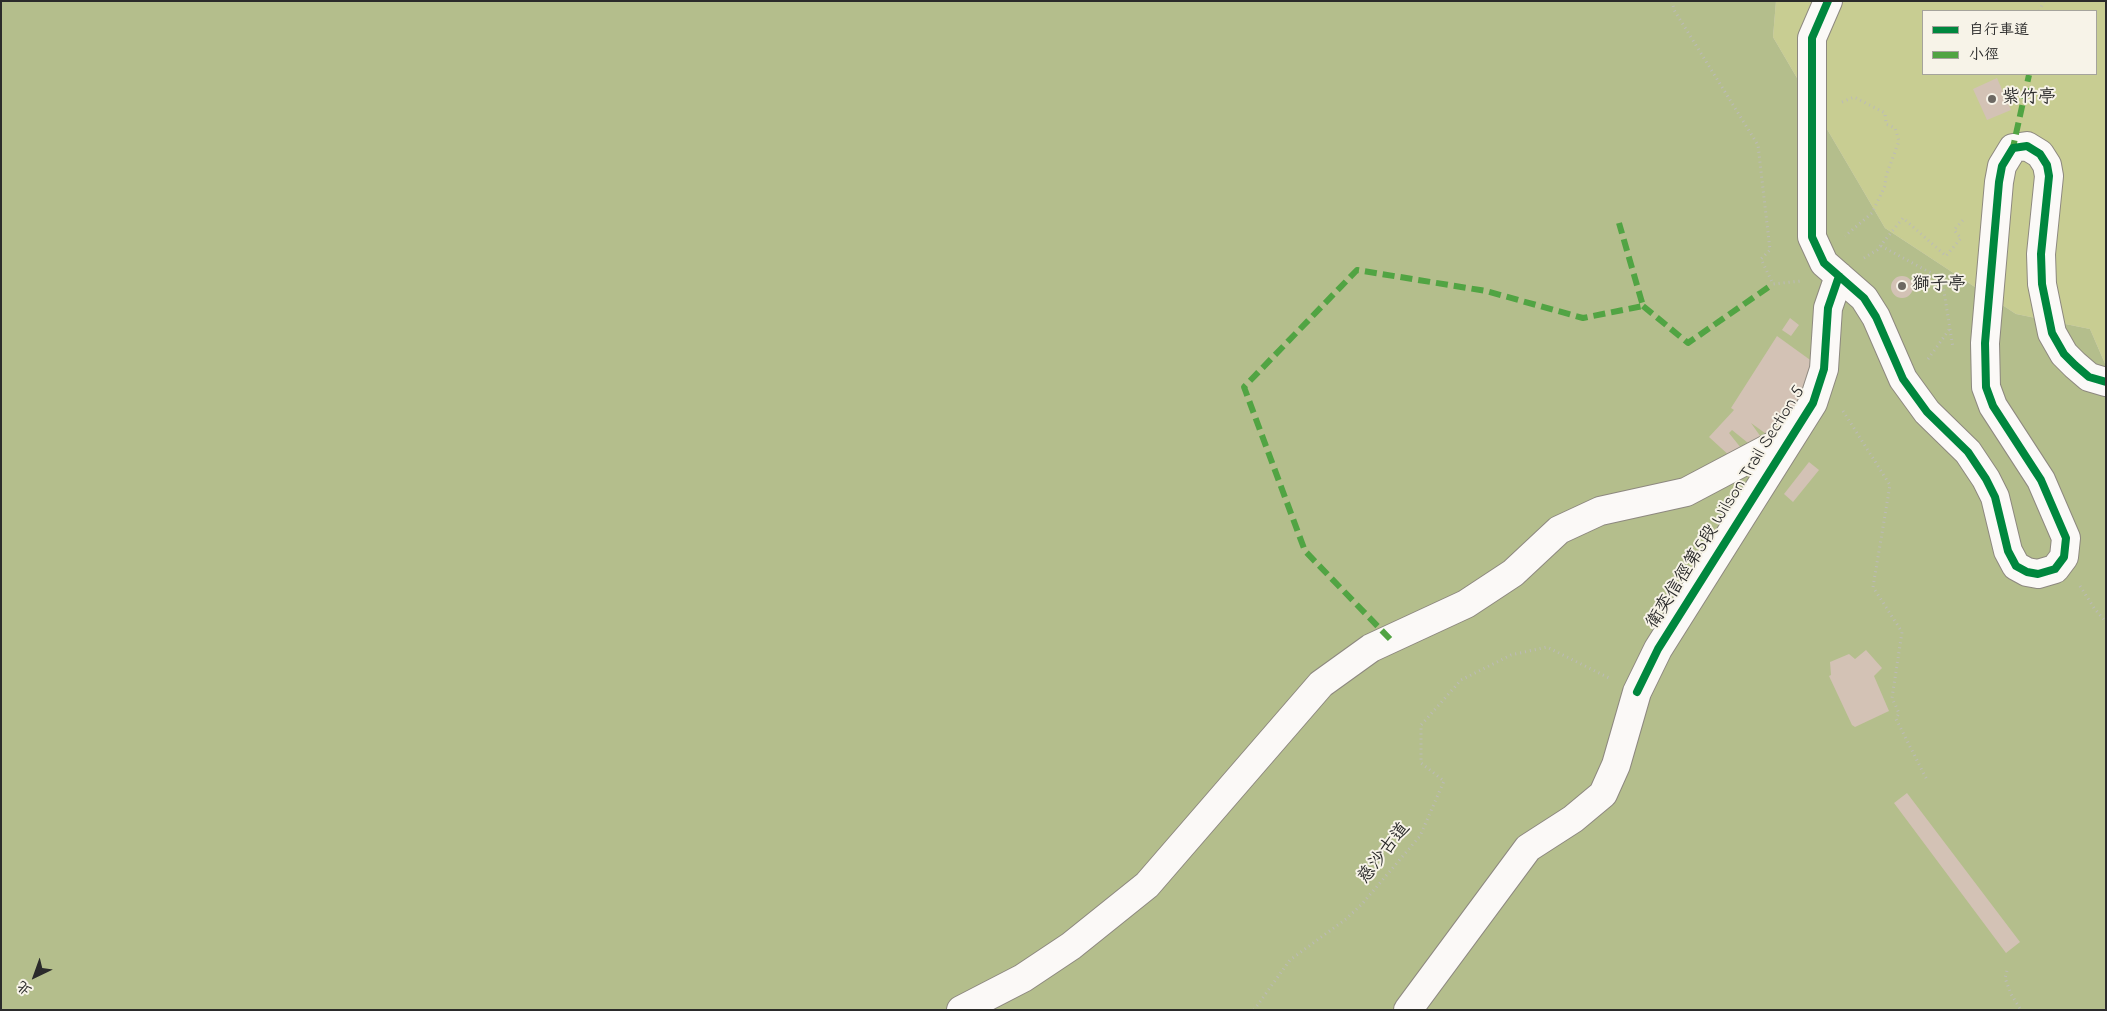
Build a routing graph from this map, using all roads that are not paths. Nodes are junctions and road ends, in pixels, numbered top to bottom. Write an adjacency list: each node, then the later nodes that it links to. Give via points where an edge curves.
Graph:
1 (1828, 1): 2 (street, via 1812,38 1812,237 1824,263)
2 (1839, 276): 3 (street, via 1864,298 1876,317 1903,379 1926,412 1968,452 1986,479 1995,498 2008,551 2016,566 2027,572 2038,574 2055,569 2064,557 2066,538 2041,480 1993,406 1986,387 1985,343 1999,182 2002,166 2013,148 2027,146 2040,154 2047,165 2049,176 2041,274 2052,333 2064,354 2075,365 2089,377); 4 (street, 衛奕信徑第5段 Wilson Trail Section 5, via 1828,308 1824,368 1813,403)
3 (2106, 382)
4 (1790, 437): 5 (street, via 1686,492 1600,510 1559,530 1512,573 1466,604 1371,648 1321,684 1147,885 1055,957 1023,978); 6 (street, 衛奕信徑第5段 Wilson Trail Section 5, via 1658,649 1637,692 1616,765 1603,794 1573,819 1528,848)
5 (961, 1010)
6 (1408, 1010)

